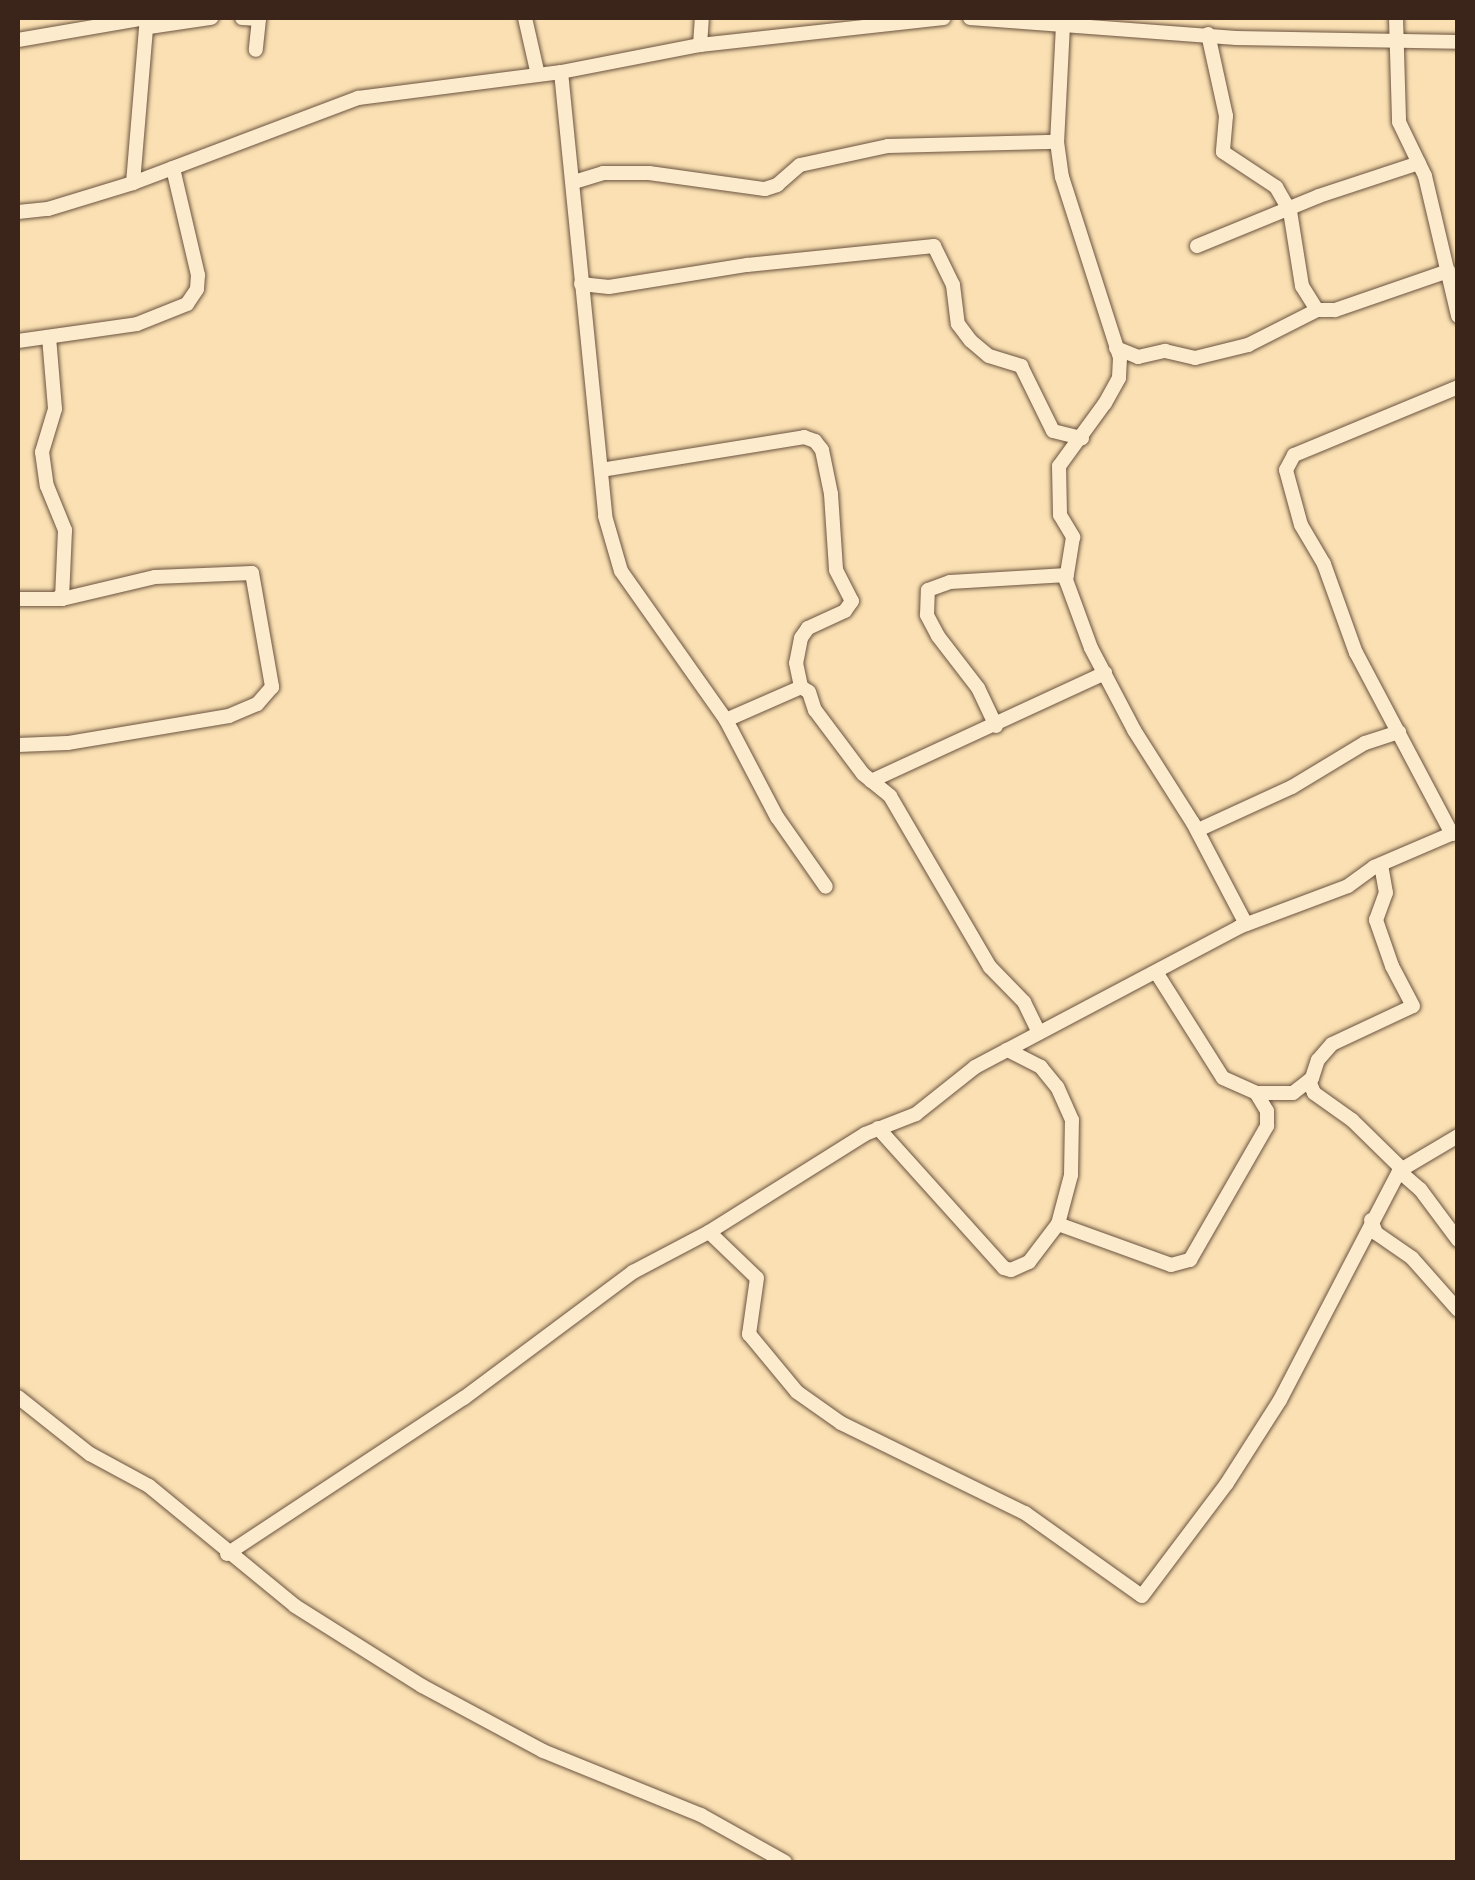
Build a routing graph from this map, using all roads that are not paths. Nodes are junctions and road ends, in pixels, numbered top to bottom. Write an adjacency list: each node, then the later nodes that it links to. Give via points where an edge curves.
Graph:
1 (211, 18): 8 (street)
2 (242, 18): 15 (street, via 259,19)
3 (524, 18): 17 (street)
4 (702, 18): 14 (street)
5 (944, 18): 14 (street)
6 (970, 18): 9 (street)
7 (1396, 18): 13 (street)
8 (147, 21): 11 (street); 22 (street)
9 (1063, 25): 10 (street); 18 (street)
10 (1208, 34): 13 (street); 23 (street, via 1226,116 1223,152 1276,187)
11 (18, 40)
12 (1458, 42): 13 (street)
13 (1396, 43): 19 (street, via 1399,122)
14 (700, 45): 16 (street)
15 (256, 50)
16 (561, 72): 17 (street); 21 (street)
17 (538, 75): 20 (street, via 358,98)
18 (1057, 142): 21 (street, via 888,146 800,165 765,189 648,173 603,173); 32 (street)
19 (1419, 163): 23 (street); 26 (street)
20 (173, 168): 22 (street); 30 (street, via 198,275 193,296 179,310 137,324)
21 (574, 182): 27 (street)
22 (133, 184): 24 (street)
23 (1290, 211): 25 (street); 28 (street, via 1302,286)
24 (18, 212)
25 (1197, 246)
26 (1448, 271): 28 (street); 29 (street)
27 (581, 284): 34 (street, via 609,287 934,246 953,286 958,324 970,341 988,356 1021,366 1053,431); 35 (street)
28 (1317, 310): 32 (street, via 1248,345 1194,358 1165,350 1138,357)
29 (1458, 316)
30 (49, 337): 31 (street); 38 (street, via 56,409 42,468 65,530)
31 (18, 341)
32 (1116, 348): 34 (street, via 1119,378)
33 (1458, 387): 43 (street, via 1294,454 1286,470 1301,525)
34 (1082, 438): 36 (street, via 1059,466 1056,482 1060,515 1073,537)
35 (601, 470): 40 (street, via 804,437 815,441 831,494 836,570 852,601 801,638); 41 (street, via 605,516 622,571)
36 (1066, 575): 39 (street, via 1072,604); 42 (street, via 950,582 928,590 928,615 938,636 978,688)
37 (18, 598): 38 (street)
38 (62, 599): 44 (street, via 156,577 252,573 272,686 258,704 229,716)
39 (1105, 673): 42 (street); 46 (street)
40 (801, 687): 41 (street); 45 (street)
41 (726, 720): 49 (street)
42 (996, 726): 45 (street)
43 (1398, 732): 46 (street); 47 (street)
44 (18, 745)
45 (872, 781): 52 (street, via 890,796 990,967 1024,1002)
46 (1198, 830): 50 (street)
47 (1455, 832): 48 (street)
48 (1381, 864): 50 (street, via 1348,886); 54 (street, via 1386,894 1376,920 1413,1006 1332,1044)
49 (826, 888)
50 (1246, 924): 51 (street)
51 (1156, 972): 52 (street); 55 (street, via 1222,1078)
52 (1039, 1033): 53 (street)
53 (1007, 1050): 56 (street, via 916,1114); 60 (street, via 1041,1067 1072,1120 1071,1175)
54 (1309, 1080): 55 (street, via 1293,1093); 58 (street, via 1314,1093)
55 (1256, 1094): 60 (street, via 1267,1126 1190,1260 1171,1265)
56 (878, 1128): 60 (street, via 1004,1268 1028,1262); 61 (street)
57 (1458, 1136): 58 (street)
58 (1400, 1169): 59 (street); 62 (street)
59 (1372, 1220): 61 (street, via 1280,1400 1142,1596 1025,1513 841,1423 797,1392 749,1334 757,1278); 63 (street, via 1376,1232 1412,1258)
60 (1058, 1224)
61 (709, 1232): 65 (street, via 633,1272 464,1398)
62 (1458, 1240)
63 (1458, 1310)
64 (18, 1397): 65 (street, via 90,1454 149,1486)
65 (227, 1554): 66 (street, via 294,1606 422,1686 543,1751 700,1815)
66 (785, 1862)

